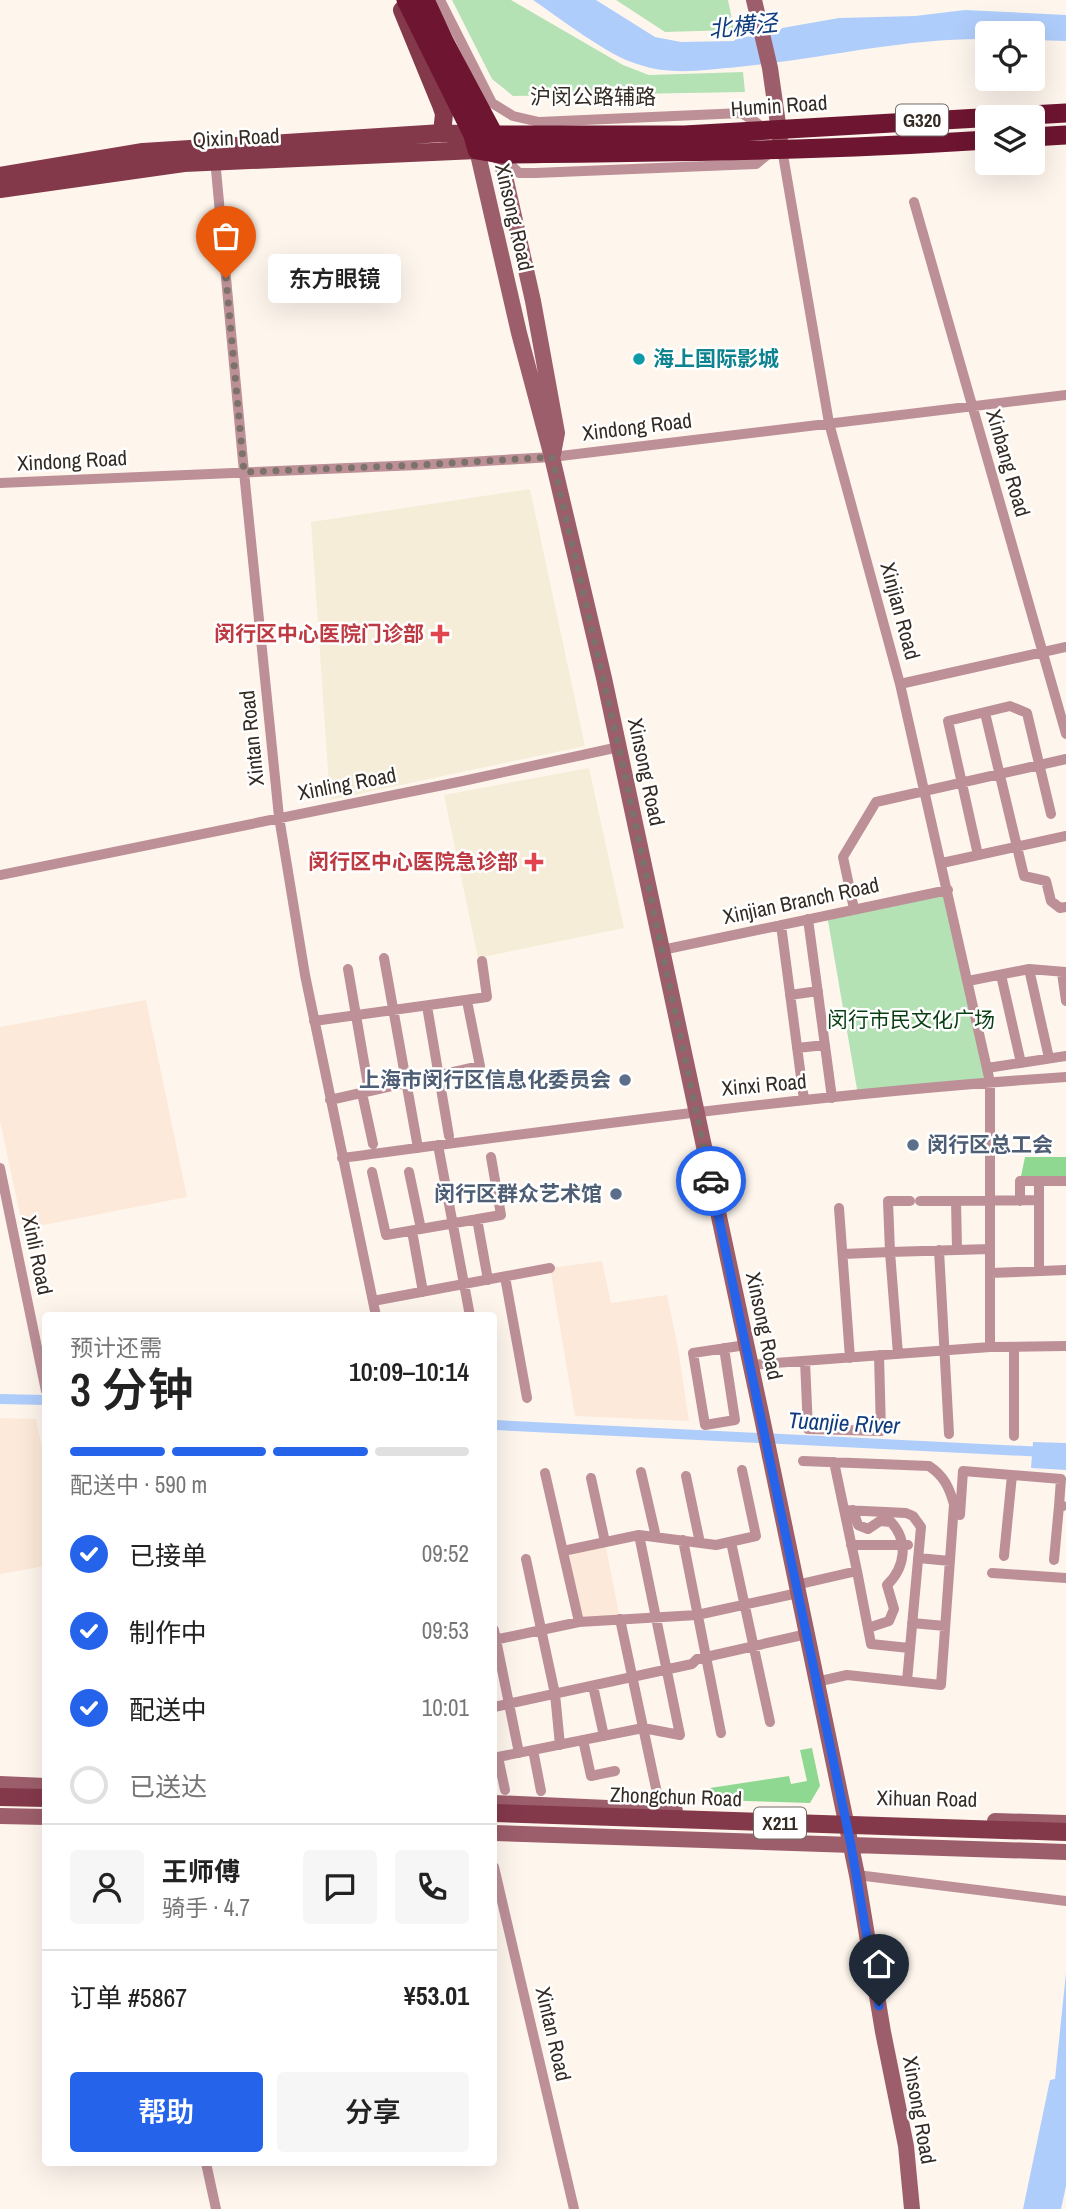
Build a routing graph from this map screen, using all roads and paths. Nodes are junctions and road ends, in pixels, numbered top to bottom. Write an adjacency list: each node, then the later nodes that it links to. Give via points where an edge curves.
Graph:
1 (399, 0): 8 (main road, via 444,114)
2 (406, 0): 13 (highway)
3 (425, 0): 9 (highway)
4 (440, 0): 7 (street, 沪闵公路辅路, via 492,103 513,116 539,122 742,113)
5 (754, 0): 7 (main road, via 770,68)
6 (1066, 113): 7 (highway, Humin Road / G320)
7 (772, 129): 9 (highway, Humin Road / G320, via 684,135); 14 (main road)
8 (442, 133): 13 (main road, Qixin Road); 16 (main road, Qixin Road)
9 (494, 135): 13 (highway, Humin Road / G320); 15 (highway)
10 (1066, 135): 11 (highway)
11 (1045, 137)
12 (975, 141): 14 (highway, Humin Road / G320)
13 (475, 142): 15 (highway, Humin Road / G320); 16 (main road, Qixin Road); 23 (main road, Xinsong Road)
14 (778, 149): 15 (highway, Humin Road / G320); 22 (street, Xinjian Road)
15 (500, 154): 23 (main road, Xinsong Road, via 557,433)
16 (214, 155): 17 (main road, Qixin Road, via 143,152); 18 (main road, Qixin Road); 24 (street, Xintan Road)
17 (0, 176)
18 (0, 189)
19 (914, 202): 21 (street, Xinbang Road)
20 (1066, 395): 21 (street, Xindong Road)
21 (972, 406): 22 (street, Xindong Road); 27 (street, Xinbang Road)
22 (829, 423): 23 (street, Xindong Road); 28 (street, Xinjian Road)
23 (552, 457): 24 (street, Xindong Road); 31 (main road, Xinsong Road)
24 (244, 472): 25 (street, Xindong Road); 38 (street, Xintan Road)
25 (0, 483)
26 (1066, 647): 27 (street)
27 (1042, 651): 28 (street); 30 (street, Xinbang Road)
28 (900, 684): 36 (street, Xinjian Road)
29 (985, 712): 33 (street, via 1010,706 1027,713); 34 (street); 35 (street, via 948,721)
30 (1066, 734)
31 (619, 747): 38 (street, Xinling Road); 49 (main road, Xinsong Road)
32 (1066, 759): 33 (street)
33 (1040, 765): 34 (street); 37 (street)
34 (1001, 774): 35 (street); 40 (street)
35 (962, 783): 36 (street); 41 (street)
36 (925, 792): 42 (street, Xinjian Road); 46 (street, via 876,803 843,857)
37 (1051, 814)
38 (279, 817): 43 (street, Xinling Road); 64 (street, Xintan Road)
39 (1066, 836): 40 (street)
40 (1017, 846): 41 (street); 45 (street, via 1024,876 1046,881 1051,901)
41 (978, 855): 42 (street)
42 (942, 863): 44 (street, Xinjian Road)
43 (0, 875)
44 (948, 890): 46 (street, Xinjian Branch Road); 56 (street, Xinjian Road)
45 (1066, 907)
46 (854, 909): 47 (street, Xinjian Branch Road)
47 (808, 919): 48 (street, Xinjian Branch Road); 57 (street)
48 (781, 925): 49 (street, Xinjian Branch Road); 58 (street)
49 (662, 950): 79 (main road, Xinsong Road)
50 (384, 958): 62 (street)
51 (482, 961): 59 (street, via 487,997)
52 (348, 969): 63 (street)
53 (1029, 969): 54 (street); 55 (street); 68 (street)
54 (1064, 973): 60 (street)
55 (1001, 975): 56 (street); 69 (street)
56 (968, 981): 70 (street, Xinjian Road)
57 (818, 991): 58 (street); 65 (street)
58 (790, 995): 66 (street)
59 (467, 1001): 61 (street); 71 (street, via 480,1066)
60 (1066, 1001)
61 (427, 1006): 62 (street); 71 (street)
62 (394, 1010): 63 (street); 73 (street)
63 (356, 1016): 64 (street); 75 (street)
64 (314, 1021): 77 (street, Xintan Road)
65 (825, 1045): 66 (street); 76 (street)
66 (797, 1048): 78 (street)
67 (1066, 1056): 68 (street)
68 (1049, 1059): 69 (street)
69 (1021, 1063): 70 (street)
70 (987, 1068): 74 (street, Xinjian Road)
71 (439, 1075): 73 (street); 80 (street)
72 (1066, 1077): 74 (street, Xinxi Road)
73 (406, 1082): 75 (street); 83 (street)
74 (990, 1082): 76 (street, Xinxi Road); 93 (street, Xinjian Road)
75 (365, 1092): 77 (street); 81 (street)
76 (832, 1098): 78 (street, Xinxi Road)
77 (330, 1100): 85 (street, Xintan Road)
78 (804, 1100): 79 (street, Xinxi Road)
79 (695, 1111): 82 (street, Xinxi Road); 115 (main road, Xinsong Road)
80 (449, 1136)
81 (373, 1144)
82 (438, 1145): 83 (street, Xinxi Road); 97 (street)
83 (418, 1148): 85 (street, Xinxi Road)
84 (491, 1157): 96 (street, via 501,1215)
85 (342, 1158): 112 (street, Xintan Road)
86 (0, 1168): 126 (street, Xinli Road)
87 (372, 1172): 98 (street, via 386,1235)
88 (409, 1172): 98 (street)
89 (1039, 1181): 90 (street); 91 (street); 94 (street, via 1020,1181)
90 (1066, 1181)
91 (1039, 1200): 94 (street); 106 (street)
92 (956, 1201): 93 (street); 101 (street); 102 (street, via 888,1201)
93 (990, 1201): 94 (street); 99 (street, Xinjian Road)
94 (1020, 1201)
95 (839, 1208): 103 (street)
96 (477, 1219): 97 (street); 109 (street)
97 (452, 1224): 98 (street); 110 (street)
98 (416, 1230): 111 (street)
99 (990, 1249): 101 (street); 107 (street, Xinjian Road)
100 (939, 1250): 101 (street); 102 (street); 120 (street)
101 (957, 1250)
102 (890, 1252): 103 (street); 121 (street)
103 (843, 1254): 123 (street)
104 (550, 1268): 108 (street)
105 (1066, 1270): 106 (street)
106 (1039, 1271): 107 (street)
107 (990, 1273): 117 (street, Xinjian Road)
108 (505, 1277): 109 (street); 127 (street)
109 (488, 1280): 110 (street)
110 (464, 1284): 111 (street); 114 (street)
111 (423, 1292): 112 (street)
112 (373, 1301): 113 (street, Xintan Road)
113 (375, 1312)
114 (469, 1312)
115 (746, 1345): 119 (street); 125 (main road, Xinsong Road)
116 (1066, 1346): 118 (street)
117 (990, 1347): 118 (street); 120 (street)
118 (1014, 1347): 129 (street)
119 (724, 1348): 119 (street, via 694,1353 705,1425 735,1420)
120 (944, 1350): 121 (street); 128 (street)
121 (898, 1354): 122 (street)
122 (879, 1355): 123 (street); 124 (street, via 881,1431 808,1429)
123 (850, 1358): 124 (street)
124 (805, 1361): 125 (street)
125 (750, 1365): 160 (main road, Xinsong Road)
126 (42, 1372)
127 (527, 1398)
128 (949, 1434)
129 (1014, 1436)
130 (803, 1461): 131 (street)
131 (834, 1462): 140 (street); 156 (street, via 929,1466 941,1474 954,1504)
132 (742, 1470): 145 (street, via 755,1536)
133 (641, 1472): 142 (street)
134 (545, 1473): 151 (street)
135 (1012, 1475): 137 (street); 150 (street, via 963,1471); 152 (street)
136 (686, 1476): 146 (street)
137 (1063, 1477): 139 (street)
138 (591, 1478): 144 (street)
139 (1062, 1506): 155 (street)
140 (848, 1510): 147 (street); 148 (street, via 858,1525 868,1528 880,1521 891,1522); 149 (street, via 913,1516 921,1527)
141 (639, 1535): 142 (street); 144 (street); 163 (street)
142 (656, 1537): 143 (street)
143 (682, 1540): 146 (street); 162 (street)
144 (605, 1542): 151 (street)
145 (731, 1542): 146 (street); 161 (street)
146 (700, 1543)
147 (851, 1545): 148 (street); 157 (street)
148 (904, 1545): 149 (street); 168 (street, via 896,1577 887,1585 894,1609 889,1621)
149 (919, 1545): 153 (street)
150 (958, 1549)
151 (563, 1551): 165 (street)
152 (1004, 1556)
153 (918, 1558): 156 (street); 166 (street)
154 (526, 1559): 169 (street)
155 (1054, 1560)
156 (950, 1561): 167 (street)
157 (857, 1572): 160 (street); 168 (street)
158 (992, 1573): 159 (street)
159 (1066, 1578)
160 (797, 1589): 161 (street); 170 (main road, Xinsong Road)
161 (745, 1605): 162 (street); 172 (street)
162 (697, 1615): 163 (street); 175 (street)
163 (656, 1617): 164 (street); 176 (street)
164 (620, 1619): 165 (street); 177 (street)
165 (579, 1622): 169 (street)
166 (912, 1623): 167 (street); 173 (street)
167 (946, 1626): 179 (street, via 941,1685)
168 (868, 1628): 173 (street, via 871,1644)
169 (541, 1630): 171 (street); 181 (street)
170 (807, 1634): 172 (street); 178 (main road, Xinsong Road)
171 (497, 1636)
172 (753, 1646): 175 (street); 184 (street)
173 (909, 1648): 179 (street)
174 (497, 1650): 182 (street)
175 (706, 1657): 176 (street); 186 (street)
176 (667, 1670): 177 (street); 185 (street, via 680,1735)
177 (632, 1677): 180 (street); 185 (street)
178 (816, 1682): 179 (street, via 847,1675); 206 (main road, Xinsong Road)
179 (906, 1682)
180 (593, 1686): 181 (street); 187 (street)
181 (555, 1693): 182 (street); 189 (street)
182 (509, 1704): 183 (street); 191 (street)
183 (497, 1706)
184 (770, 1722)
185 (643, 1728): 187 (street); 197 (street)
186 (721, 1734)
187 (604, 1736): 188 (street)
188 (583, 1740): 189 (street); 192 (street, via 591,1776)
189 (560, 1745): 190 (street)
190 (533, 1750): 191 (street); 196 (street)
191 (519, 1753): 195 (street, via 498,1757)
192 (615, 1771)
193 (0, 1784): 194 (main road)
194 (42, 1786)
195 (505, 1790)
196 (541, 1791)
197 (657, 1793)
198 (0, 1797): 199 (main road)
199 (42, 1798)
200 (497, 1803): 206 (main road, Xihuan Road)
201 (0, 1808): 202 (main road)
202 (42, 1810)
203 (497, 1813): 209 (main road, Zhongchun Road / X211)
204 (0, 1816): 205 (main road)
205 (42, 1817)
206 (845, 1818): 207 (main road, Xihuan Road); 212 (main road, Xinsong Road)
207 (1066, 1823)
208 (497, 1825): 211 (main road, Zhongchun Road / X211)
209 (1066, 1832)
210 (497, 1833): 212 (main road)
211 (1066, 1843)
212 (851, 1845): 213 (main road); 214 (main road, Xinsong Road)
213 (1066, 1852)
214 (857, 1875): 216 (street); 220 (main road, Xinsong Road, via 906,2146)
215 (497, 1880): 219 (street, Xintan Road)
216 (1066, 1901)
217 (207, 2166): 218 (street)
218 (216, 2209)
219 (574, 2209)
220 (912, 2209)

